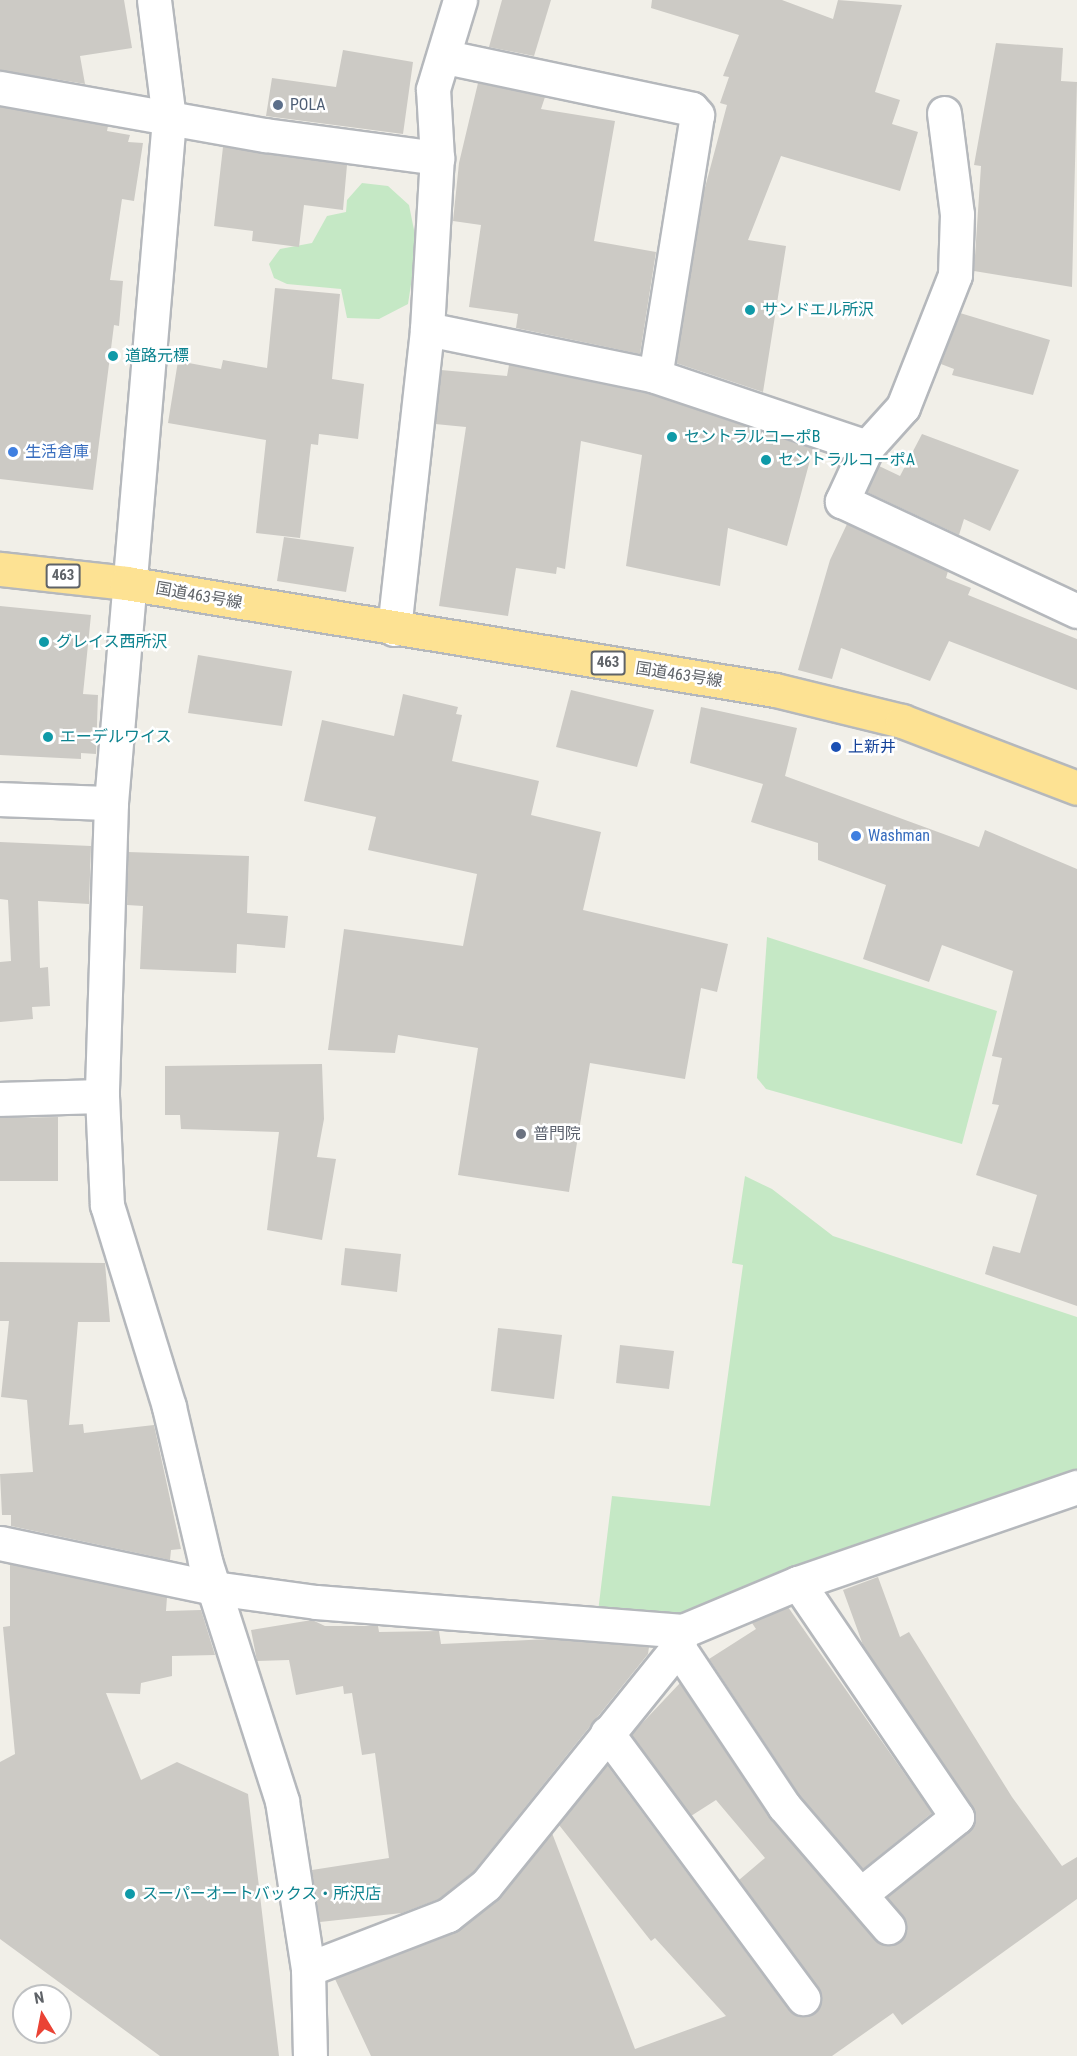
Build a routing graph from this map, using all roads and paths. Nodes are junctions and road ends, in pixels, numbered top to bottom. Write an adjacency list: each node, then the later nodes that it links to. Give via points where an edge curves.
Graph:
1 (154, 0): 6 (street)
2 (460, 0): 3 (street)
3 (446, 57): 7 (street, via 433,89); 9 (street, via 692,109 697,116)
4 (0, 88): 6 (street)
5 (944, 114): 10 (street, via 957,214 955,275 903,407)
6 (169, 119): 7 (street); 12 (street)
7 (437, 158): 8 (street)
8 (427, 329): 9 (street); 14 (street)
9 (655, 376): 10 (street)
10 (867, 447): 13 (street, via 842,501)
11 (0, 569): 12 (highway, 463)
12 (126, 583): 14 (highway, 国道463号線 / 463); 17 (street)
13 (1077, 611)
14 (394, 629): 15 (highway, 国道463号線 / 463, via 821,700 902,721)
15 (1077, 788)
16 (0, 799): 17 (street)
17 (111, 803): 18 (street)
18 (102, 1096): 19 (street); 23 (street, via 107,1205 170,1407)
19 (0, 1099)
20 (1077, 1487): 22 (street)
21 (0, 1543): 23 (street)
22 (798, 1583): 24 (street); 26 (street, via 957,1817)
23 (214, 1588): 24 (street); 28 (street, via 282,1801)
24 (681, 1639): 25 (street); 26 (street, via 784,1806)
25 (607, 1733): 28 (street, via 486,1885 448,1915); 29 (street)
26 (861, 1894): 27 (street)
27 (888, 1927)
28 (308, 1970): 30 (street)
29 (803, 1998)
30 (310, 2056)

